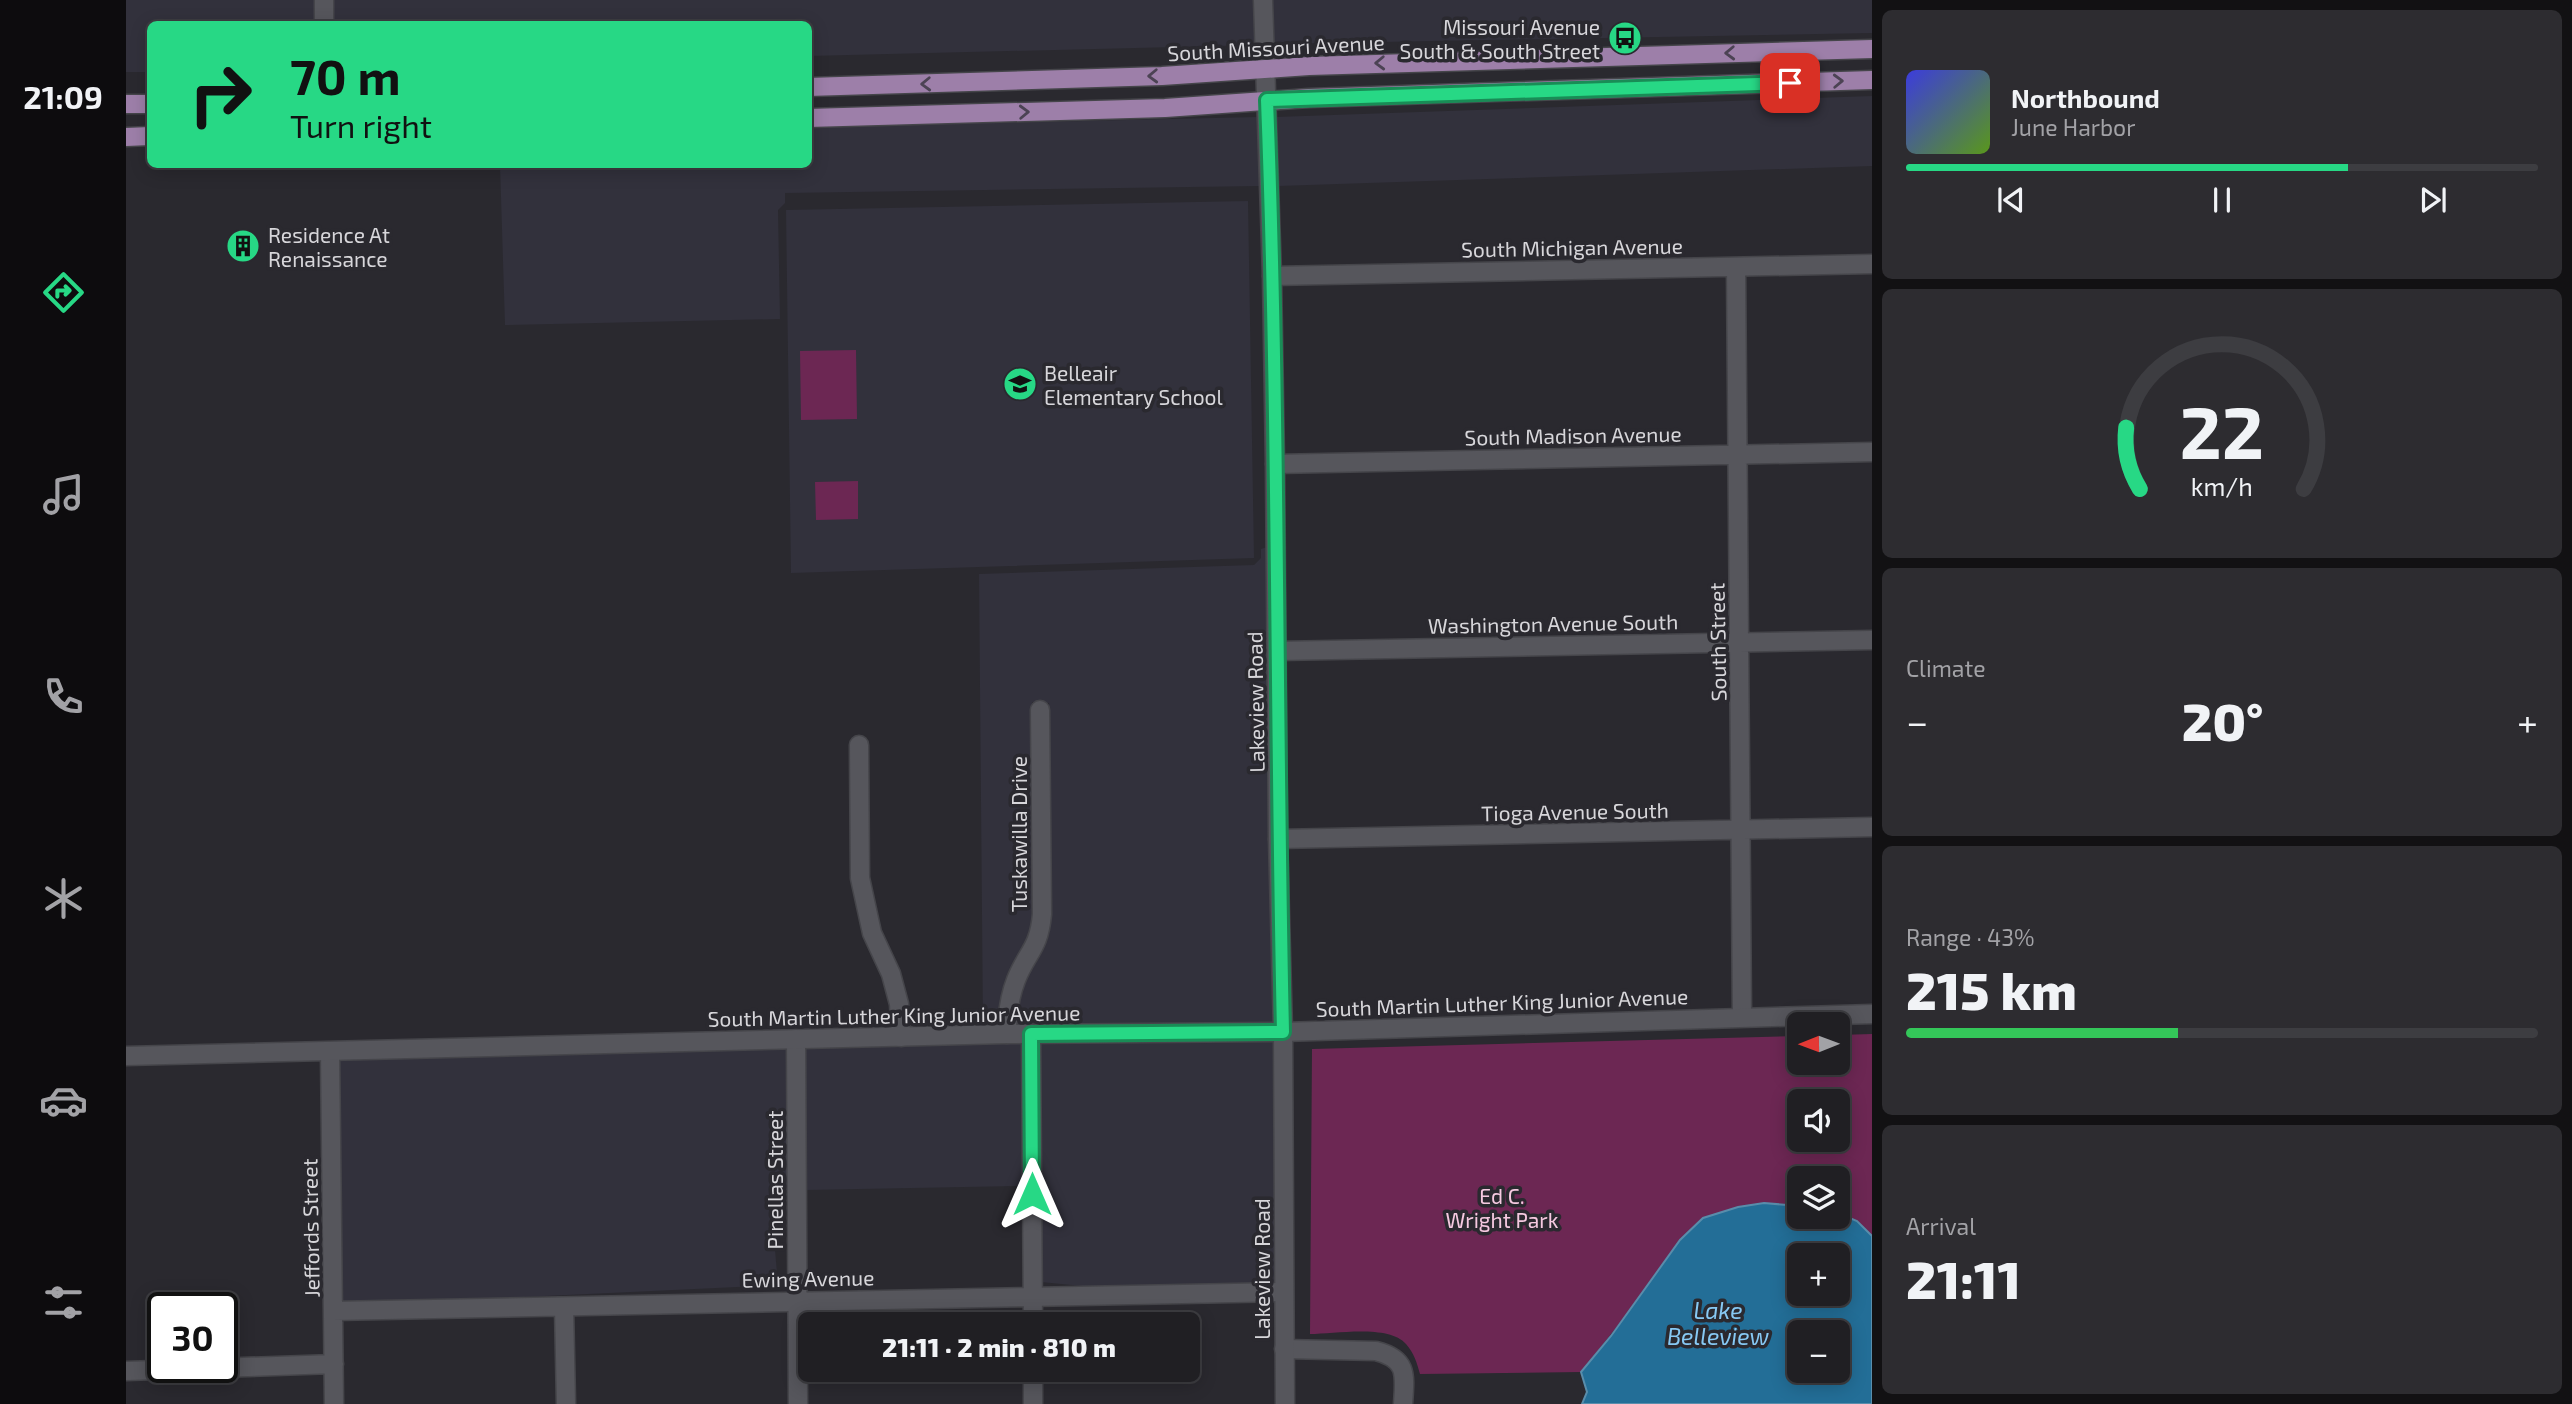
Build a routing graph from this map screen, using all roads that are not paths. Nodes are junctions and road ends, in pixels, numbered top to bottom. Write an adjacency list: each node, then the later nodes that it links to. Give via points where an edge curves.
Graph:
1 (324, 0): 3 (street)
2 (1263, 0): 5 (street, Lakeview Road)
3 (324, 21)
4 (1872, 49): 5 (main road, South Missouri Avenue, one-way to 5)
5 (1266, 69): 7 (main road, South Missouri Avenue, one-way to 7); 8 (street, Lakeview Road)
6 (1872, 80): 8 (main road, one-way to 6)
7 (812, 87)
8 (1267, 100): 11 (main road, one-way to 8); 16 (street, Lakeview Road)
9 (126, 104): 10 (main road)
10 (147, 104)
11 (812, 118)
12 (147, 136): 13 (main road)
13 (126, 137)
14 (1872, 264): 15 (street, South Michigan Avenue)
15 (1736, 267): 16 (street, South Michigan Avenue); 18 (street, South Street)
16 (1272, 276): 19 (street, Lakeview Road)
17 (1872, 452): 18 (street, South Madison Avenue)
18 (1738, 454): 19 (street, South Madison Avenue); 21 (street, South Street)
19 (1276, 464): 22 (street, Lakeview Road)
20 (1872, 640): 21 (street, Washington Avenue South)
21 (1740, 642): 22 (street, Washington Avenue South); 26 (street, South Street)
22 (1277, 651): 27 (street, Lakeview Road)
23 (1040, 710): 31 (street, Tuskawilla Drive, via 1040,934 1016,978 1007,1007)
24 (859, 745): 33 (street, via 860,878 872,933 897,994)
25 (1872, 827): 26 (street, Tioga Avenue South)
26 (1741, 830): 27 (street, Tioga Avenue South); 29 (street, South Street)
27 (1278, 839): 30 (street, Lakeview Road)
28 (1872, 1014): 29 (street, South Martin Luther King Junior Avenue)
29 (1742, 1017): 30 (street, South Martin Luther King Junior Avenue)
30 (1283, 1032): 32 (street, South Martin Luther King Junior Avenue); 37 (street, Lakeview Road)
31 (1007, 1034): 32 (street, South Martin Luther King Junior Avenue); 33 (street, South Martin Luther King Junior Avenue)
32 (1031, 1034): 38 (street)
33 (901, 1037): 34 (street, South Martin Luther King Junior Avenue)
34 (796, 1040): 35 (street, South Martin Luther King Junior Avenue); 39 (street, Pinellas Street)
35 (330, 1052): 36 (street, South Martin Luther King Junior Avenue); 41 (street, Jeffords Street)
36 (126, 1056)
37 (1283, 1292): 38 (street, Ewing Avenue); 43 (street, Lakeview Road)
38 (1032, 1297): 39 (street, Ewing Avenue); 42 (street)
39 (797, 1301): 40 (street, Ewing Avenue); 49 (street, Pinellas Street)
40 (564, 1307): 41 (street, Ewing Avenue); 48 (street)
41 (333, 1311): 44 (street, Jeffords Street)
42 (1033, 1312)
43 (1284, 1349): 51 (street, Lakeview Road); 52 (street, via 1390,1354 1401,1363 1404,1374)
44 (334, 1364): 45 (street); 47 (street, Jeffords Street)
45 (126, 1371)
46 (1033, 1382): 50 (street)
47 (334, 1404)
48 (566, 1404)
49 (798, 1404)
50 (1033, 1404)
51 (1285, 1404)
52 (1403, 1404)

